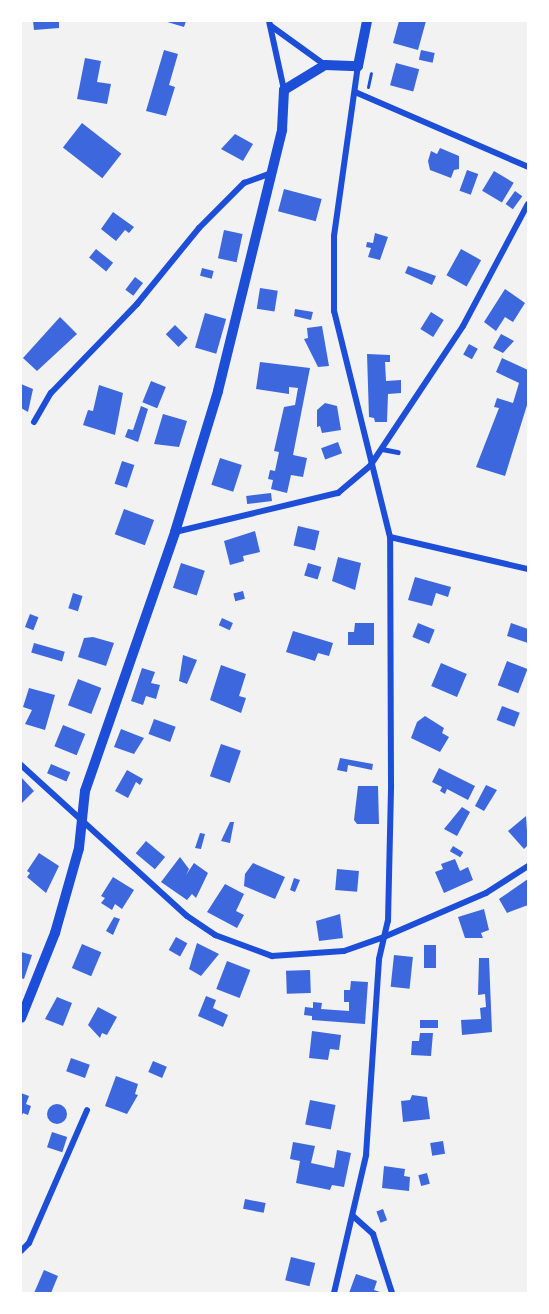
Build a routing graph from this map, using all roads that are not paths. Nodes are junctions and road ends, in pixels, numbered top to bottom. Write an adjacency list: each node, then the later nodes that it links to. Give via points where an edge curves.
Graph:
1 (368, 21): 4 (street)
2 (270, 23): 3 (street); 5 (street)
3 (325, 65): 4 (street); 5 (street)
4 (358, 66): 6 (street)
5 (284, 90): 8 (street, via 282,130)
6 (355, 92): 7 (street); 13 (street, via 334,236 334,311)
7 (528, 167)
8 (272, 173): 10 (street, via 244,183 199,228 137,304 51,393); 14 (street, via 218,391)
9 (528, 204): 11 (street, via 463,326)
10 (34, 422)
11 (381, 449): 12 (lane); 13 (street)
12 (398, 452)
13 (370, 466): 14 (street, via 338,493); 15 (street)
14 (175, 532): 18 (street, via 85,791)
15 (390, 537): 16 (street); 20 (street, via 392,785 388,921)
16 (528, 569)
17 (21, 765): 18 (street)
18 (81, 822): 20 (street, via 187,916 246,949 272,956 302,956 344,951); 21 (street, via 79,848 55,933)
19 (528, 866): 20 (street, via 486,893)
20 (384, 937): 23 (street, via 379,959 366,1155)
21 (21, 1018)
22 (87, 1110): 24 (street, via 29,1243)
23 (353, 1216): 25 (street); 26 (street, via 373,1234)
24 (21, 1251)
25 (334, 1293)
26 (392, 1293)

